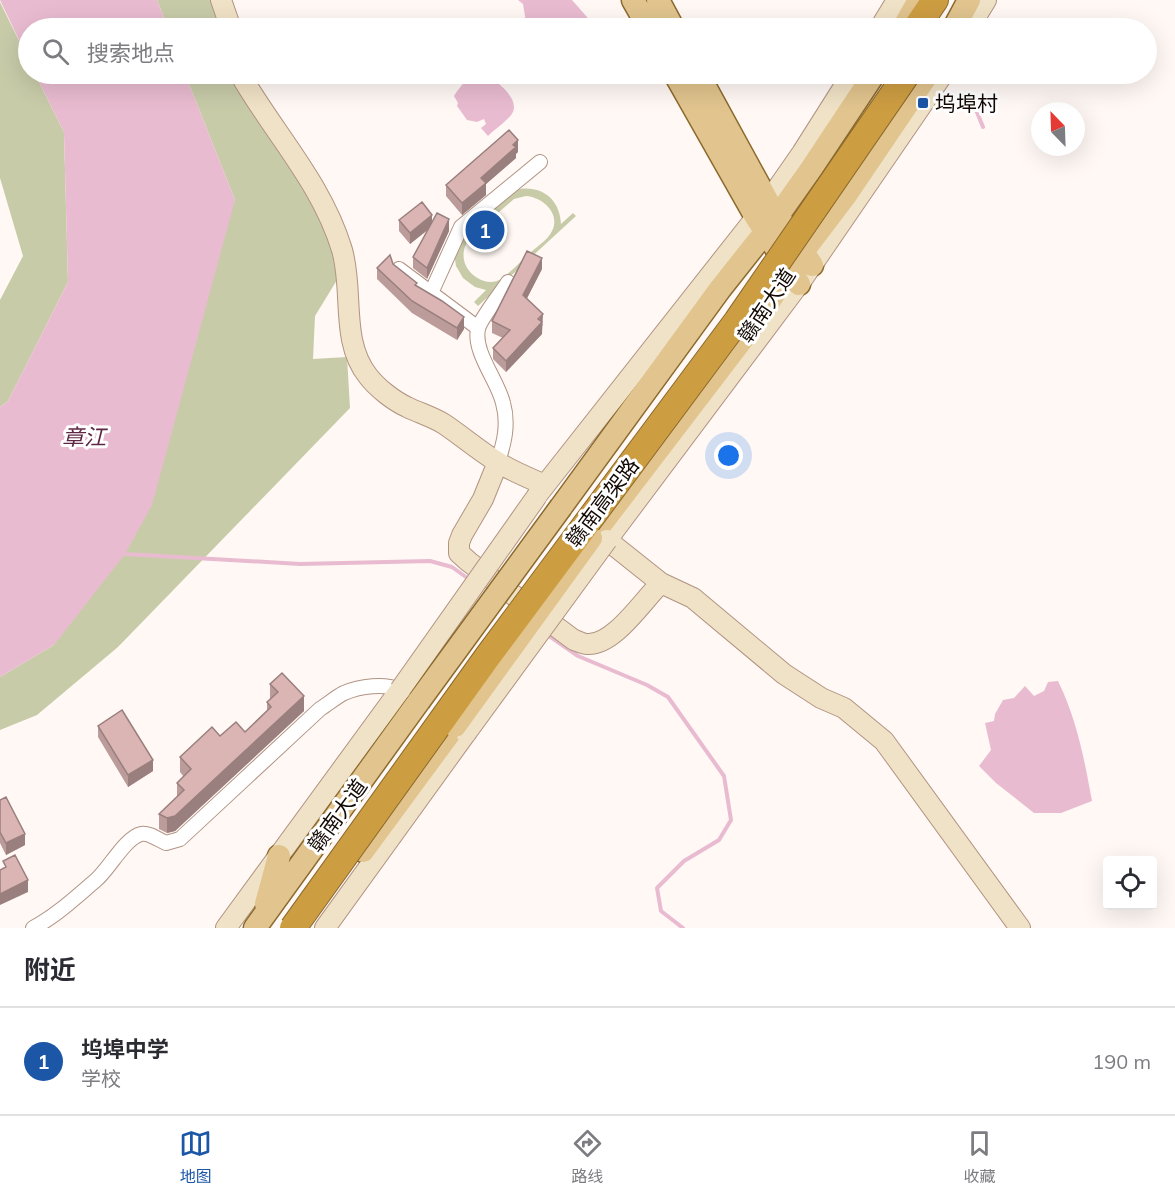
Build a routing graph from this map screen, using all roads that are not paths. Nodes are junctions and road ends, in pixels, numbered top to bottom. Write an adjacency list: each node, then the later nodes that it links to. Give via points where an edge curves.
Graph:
1 (220, 0): 10 (street)
2 (633, 0): 11 (main road)
3 (658, 0): 12 (main road)
4 (897, 0): 13 (street)
5 (919, 0): 14 (main road)
6 (935, 0): 15 (highway)
7 (951, 0): 16 (highway)
8 (969, 0): 17 (main road)
9 (986, 0): 18 (street)
10 (226, 18)
11 (643, 18)
12 (668, 18)
13 (886, 18)
14 (909, 18)
15 (923, 18)
16 (941, 18)
17 (959, 18)
18 (975, 18)
19 (246, 84): 40 (street, via 297,158 323,204 342,250 358,362 370,379 405,406 442,423)
20 (681, 84): 31 (main road)
21 (703, 84): 31 (main road)
22 (846, 84): 31 (street)
23 (867, 84): 29 (main road, 赣南大道)
24 (881, 84): 49 (highway, 赣南高架路, via 806,199)
25 (900, 84): 52 (highway, 赣南高架路, bridge, via 737,321 488,656)
26 (921, 84): 30 (main road, 赣南大道)
27 (936, 84): 32 (street)
28 (540, 162): 37 (street, via 462,226)
29 (811, 169): 30 (main road); 31 (main road, 赣南大道)
30 (846, 195): 32 (main road, 赣南大道)
31 (767, 217): 32 (main road); 34 (main road); 36 (main road, 赣南大道); 41 (street)
32 (807, 258): 34 (main road, 赣南大道)
33 (399, 268): 37 (street)
34 (795, 277): 38 (main road, 赣南大道); 42 (street)
35 (508, 282): 39 (street)
36 (720, 289): 38 (main road); 44 (main road, 赣南大道, bridge, via 561,507)
37 (431, 293): 39 (street)
38 (758, 319): 42 (main road, 赣南大道)
39 (478, 328): 40 (street, via 479,348 504,404 506,425)
40 (498, 462): 41 (street); 43 (street, via 462,535 459,553 536,612 574,639 586,644 598,642 617,630)
41 (541, 491): 44 (street, bridge)
42 (601, 536): 43 (street); 45 (main road, 赣南大道, bridge)
43 (661, 583): 55 (street, via 693,598 784,674 844,708 884,741)
44 (410, 696): 47 (street); 49 (main road, 赣南大道); 50 (street, via 391,686 367,687 328,703 180,839 166,843 145,833 137,835 97,879)
45 (460, 730): 46 (street); 48 (main road, 赣南大道)
46 (428, 787): 48 (main road); 54 (street)
47 (279, 856): 49 (main road); 51 (street)
48 (359, 857): 53 (main road, 赣南大道)
49 (265, 925)
50 (33, 928)
51 (226, 928)
52 (293, 928)
53 (308, 928)
54 (325, 928)
55 (1020, 928)

